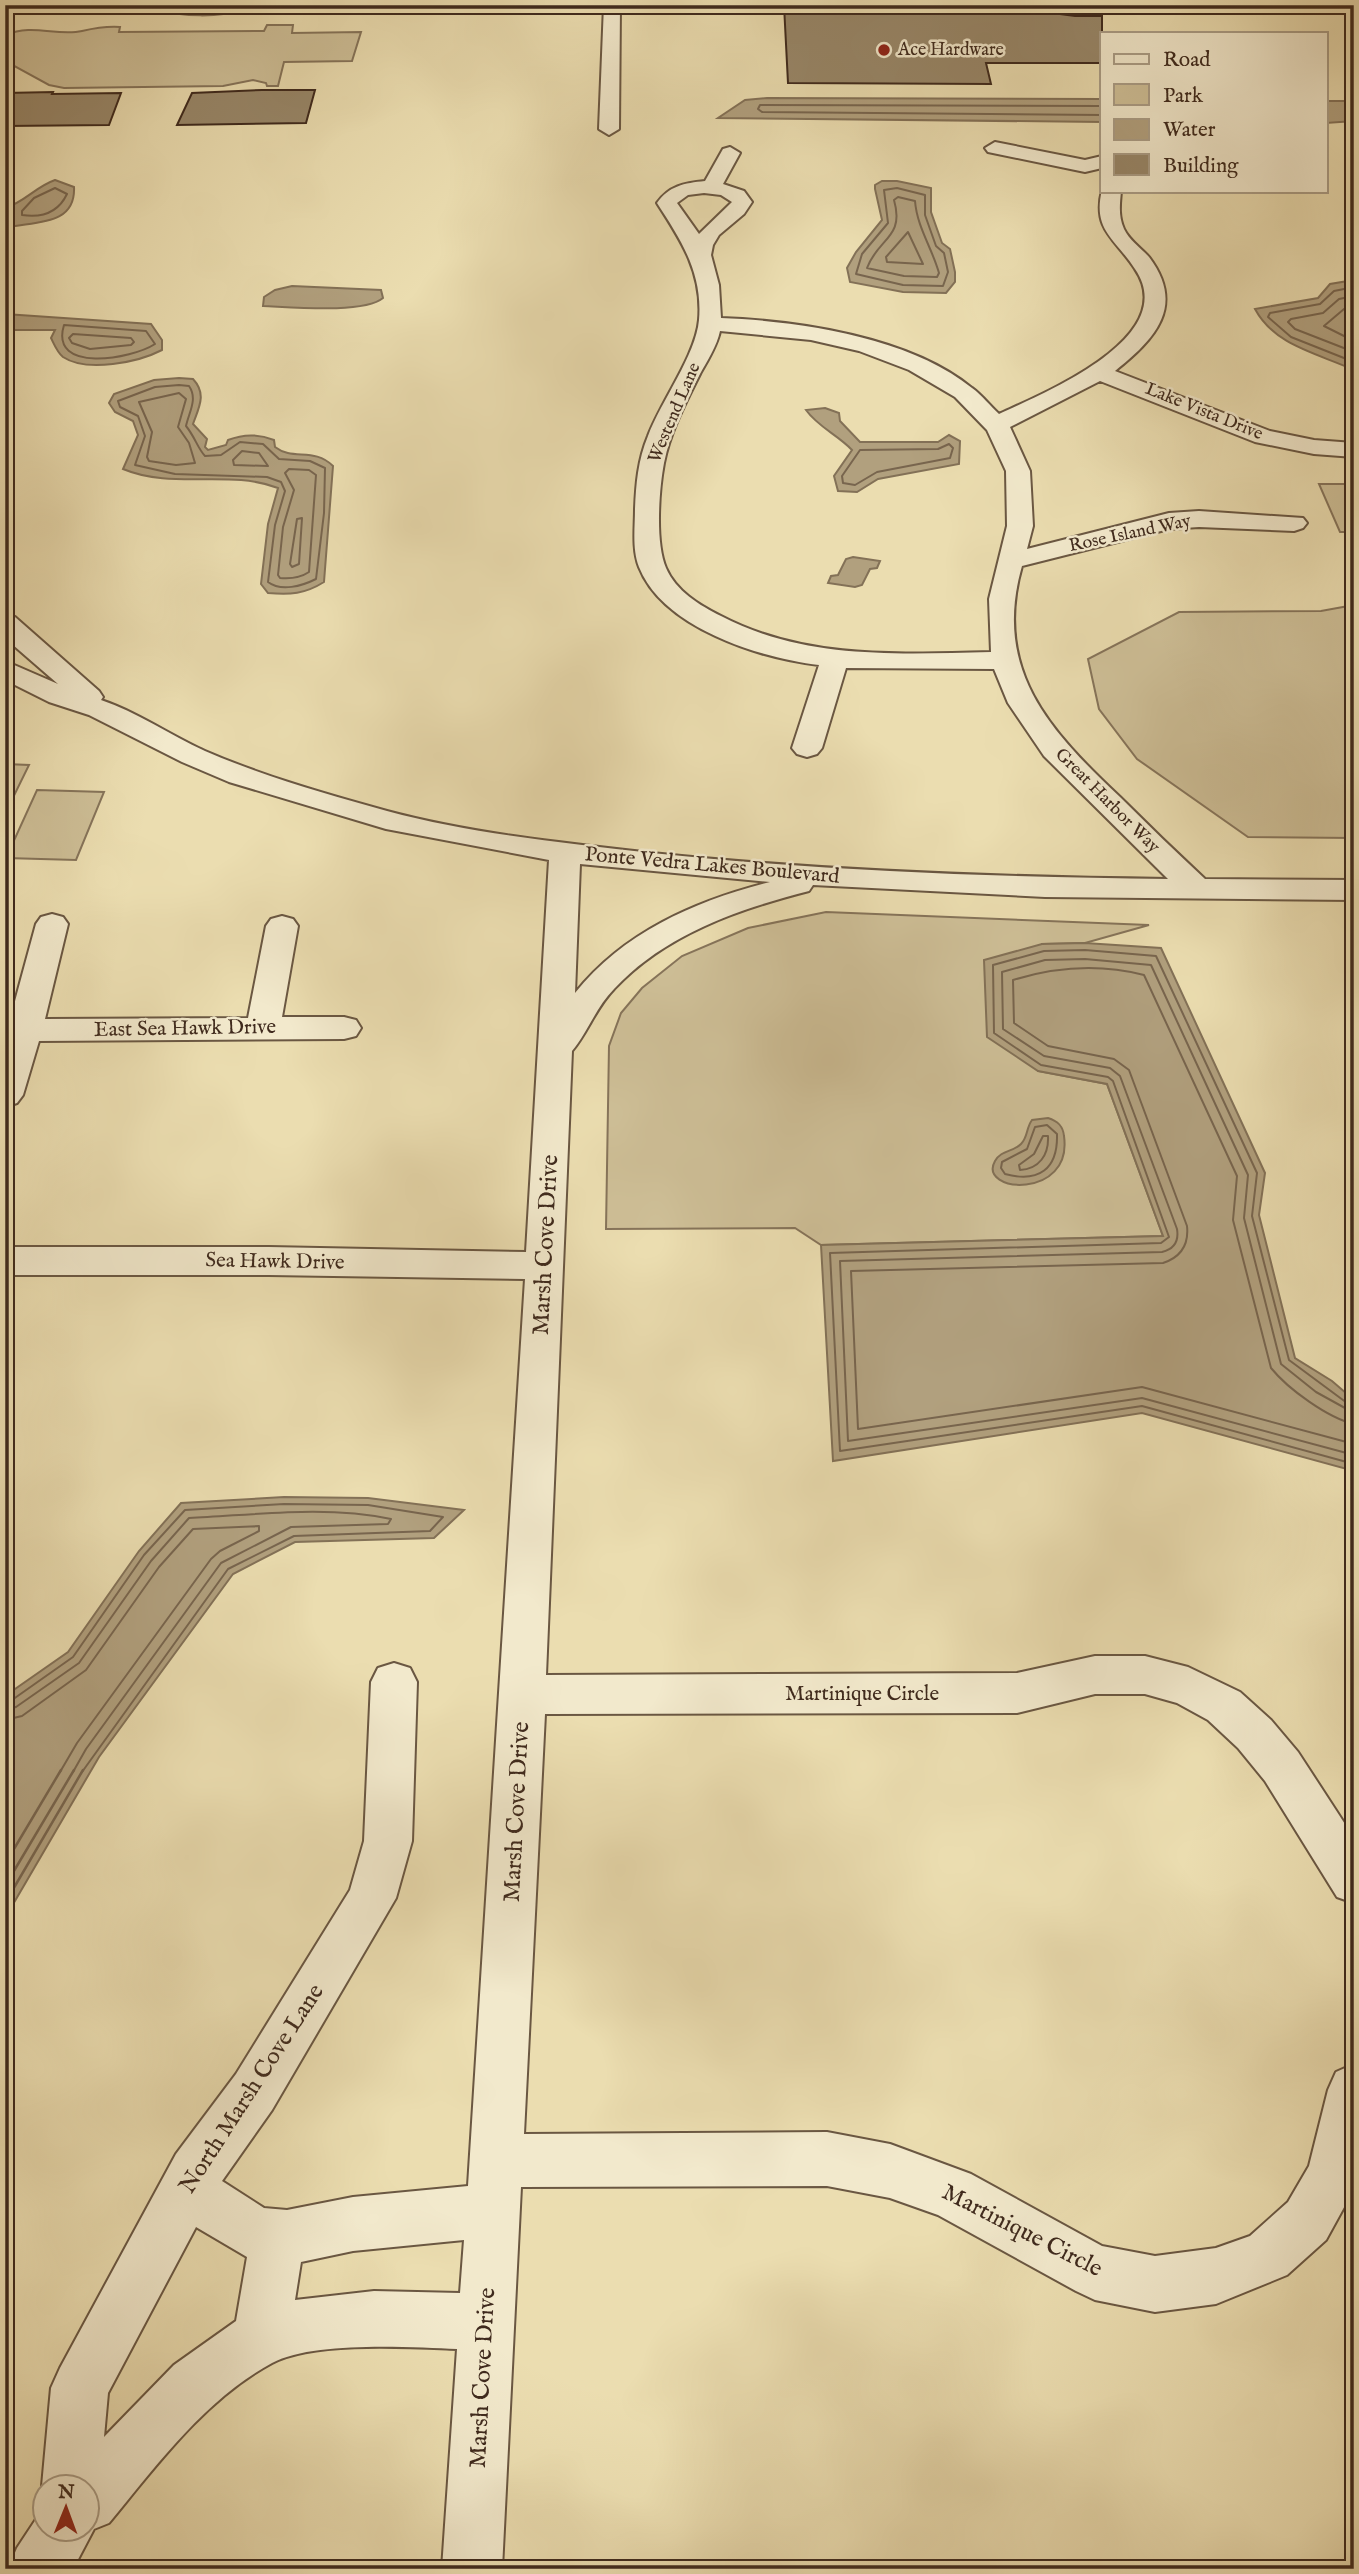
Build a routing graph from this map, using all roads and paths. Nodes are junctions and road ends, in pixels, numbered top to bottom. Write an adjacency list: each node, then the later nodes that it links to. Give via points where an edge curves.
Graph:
1 (612, 5): 2 (street)
2 (609, 129)
3 (995, 148): 5 (street)
4 (730, 153): 6 (street)
5 (1093, 164): 7 (street, via 1077,175)
6 (711, 188): 9 (street, via 731,192 742,202 710,231); 9 (street, Westend Lane, via 675,193 667,203)
7 (1100, 188)
8 (1112, 192): 11 (street, via 1110,224 1149,271 1157,305 1140,337)
9 (700, 256): 10 (street, Westend Lane)
10 (711, 324): 12 (street, Great Harbor Way, via 805,331 897,355 947,380); 17 (street, Westend Lane, via 654,454 647,530 654,571 684,607 737,636 768,647)
11 (1098, 372): 12 (street); 13 (street, Lake Vista Drive, via 1264,437)
12 (995, 425): 15 (street, Great Harbor Way, via 1015,465 1021,497 1020,526)
13 (1354, 450)
14 (1294, 523): 15 (street, Rose Island Way, via 1169,521)
15 (1010, 561): 18 (street, Great Harbor Way, via 1001,622)
16 (5, 623): 20 (street, Ponte Vedra Lakes Boulevard)
17 (835, 657): 18 (street, Westend Lane); 21 (street)
18 (1006, 660): 24 (street, Great Harbor Way, via 1033,722 1060,758)
19 (5, 669): 20 (street, Ponte Vedra Lakes Boulevard, via 58,696)
20 (99, 709): 22 (street, Ponte Vedra Lakes Boulevard, via 192,756 310,799 453,834)
21 (807, 748)
22 (565, 853): 23 (street, Ponte Vedra Lakes Boulevard); 31 (street, Marsh Cove Drive)
23 (841, 877): 24 (street, Ponte Vedra Lakes Boulevard); 31 (street, Marsh Cove Drive, via 740,900 654,939 591,991 572,1017)
24 (1197, 889): 25 (street, Ponte Vedra Lakes Boulevard)
25 (1353, 891)
26 (52, 924): 30 (street)
27 (282, 926): 28 (street)
28 (262, 1028): 29 (street, East Sea Hawk Drive); 30 (street, East Sea Hawk Drive)
29 (344, 1028)
30 (26, 1030): 32 (street)
31 (556, 1054): 34 (street, Marsh Cove Drive)
32 (5, 1095)
33 (5, 1261): 34 (street, Sea Hawk Drive)
34 (545, 1266): 36 (street, Marsh Cove Drive)
35 (394, 1682): 40 (street, North Marsh Cove Lane, via 388,1841 372,1898 254,2092)
36 (523, 1695): 37 (street, Martinique Circle, via 1017,1693 1095,1675 1141,1675 1182,1684 1217,1700 1265,1744); 39 (street, Marsh Cove Drive)
37 (1354, 1881)
38 (1354, 2090): 39 (street, Martinique Circle, via 1333,2175 1307,2221 1268,2256 1216,2276 1154,2284 1096,2272 952,2193 890,2171 827,2159)
39 (496, 2186): 41 (street, Martinique Circle, via 353,2224); 42 (street, Marsh Cove Drive)
40 (186, 2190): 41 (street, via 257,2234); 44 (street, North Marsh Cove Lane, via 80,2388)
41 (277, 2236): 43 (street)
42 (485, 2322): 43 (street, via 327,2321); 48 (street, Marsh Cove Drive)
43 (262, 2337): 45 (street, via 205,2373)
44 (72, 2472)
45 (102, 2485)
46 (56, 2542): 47 (street)
47 (38, 2569)
48 (472, 2569)

